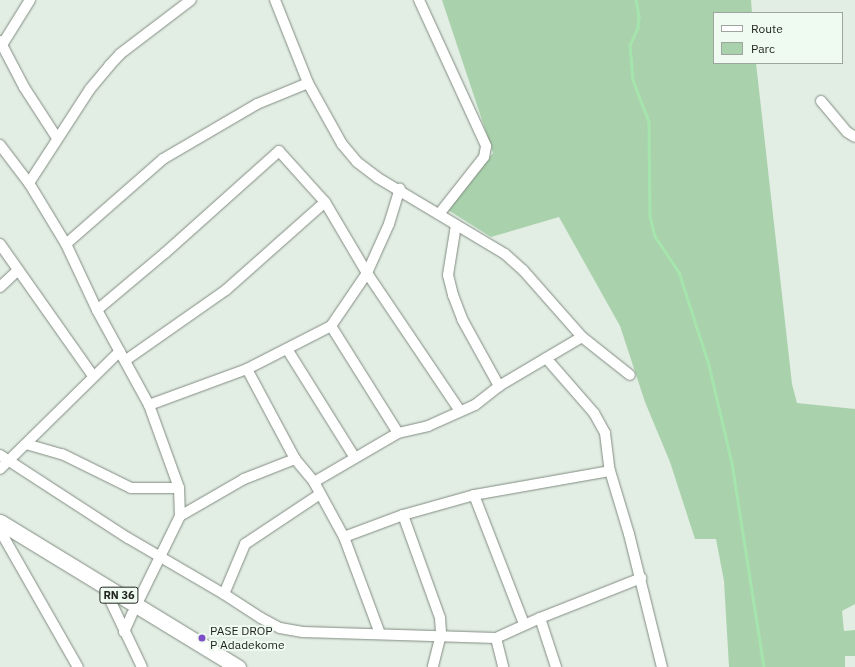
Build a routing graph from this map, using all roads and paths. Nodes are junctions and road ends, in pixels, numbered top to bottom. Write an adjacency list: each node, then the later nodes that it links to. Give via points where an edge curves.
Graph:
1 (30, 0): 6 (street)
2 (191, 0): 5 (street)
3 (275, 0): 7 (street)
4 (419, 0): 15 (street, via 486,146 484,157)
5 (178, 4): 10 (street, via 120,54 90,89)
6 (1, 43): 10 (street, via 24,87)
7 (308, 83): 13 (street, via 342,144 356,162 378,178); 18 (street, via 257,104 164,159)
8 (821, 101): 9 (street, via 847,132)
9 (855, 137)
10 (57, 138): 12 (street)
11 (0, 145): 12 (street)
12 (29, 183): 18 (street)
13 (400, 189): 15 (street); 20 (street, via 389,224)
14 (325, 202): 20 (street); 22 (street, via 279,151 165,254); 28 (street, via 226,290)
15 (439, 214): 16 (street)
16 (456, 225): 24 (street, via 505,254 524,270); 32 (street, via 448,275 453,295 462,319)
17 (0, 244): 19 (street)
18 (66, 244): 22 (street)
19 (18, 270): 21 (street); 31 (street)
20 (366, 273): 23 (street); 34 (street)
21 (0, 287)
22 (97, 310): 26 (street)
23 (332, 326): 25 (street); 35 (street)
24 (582, 337): 27 (street); 30 (street)
25 (287, 349): 29 (street); 38 (street)
26 (120, 351): 28 (street); 31 (street)
27 (546, 358): 32 (street); 42 (street, via 594,413 605,433)
28 (126, 360): 33 (street)
29 (247, 369): 33 (street); 39 (street)
30 (630, 375)
31 (93, 376): 36 (street)
32 (499, 386): 34 (street, via 475,405)
33 (149, 405): 44 (street)
34 (460, 411): 35 (street, via 428,426)
35 (398, 433): 38 (street)
36 (26, 444): 40 (street); 44 (street, via 62,454 131,488)
37 (0, 455): 40 (street)
38 (356, 458): 43 (street)
39 (296, 459): 43 (street); 48 (street, via 244,479)
40 (10, 461): 41 (street); 51 (street)
41 (0, 469)
42 (610, 471): 46 (street); 52 (street)
43 (314, 482): 45 (street)
44 (179, 488): 48 (street)
45 (320, 494): 50 (street); 53 (street, via 244,544)
46 (474, 495): 47 (street); 57 (street)
47 (403, 515): 50 (street); 60 (street, via 437,606)
48 (180, 516): 51 (street)
49 (1, 529): 54 (main road, RN 36); 55 (main road, RN 36); 62 (street)
50 (344, 537): 59 (street)
51 (160, 558): 53 (street); 55 (street)
52 (641, 578): 56 (street); 69 (street)
53 (224, 594): 59 (street, via 280,628 321,634)
54 (110, 600): 55 (main road, RN 36); 58 (street)
55 (134, 610): 58 (street); 64 (main road, RN 36); 65 (main road, RN 36)
56 (540, 618): 57 (street); 68 (street)
57 (524, 624): 61 (street)
58 (124, 632): 63 (street)
59 (380, 634): 60 (street)
60 (441, 634): 61 (street); 66 (street)
61 (496, 638): 67 (street)
62 (78, 667)
63 (142, 667)
64 (222, 667)
65 (238, 667)
66 (433, 667)
67 (503, 667)
68 (556, 667)
69 (662, 667)

